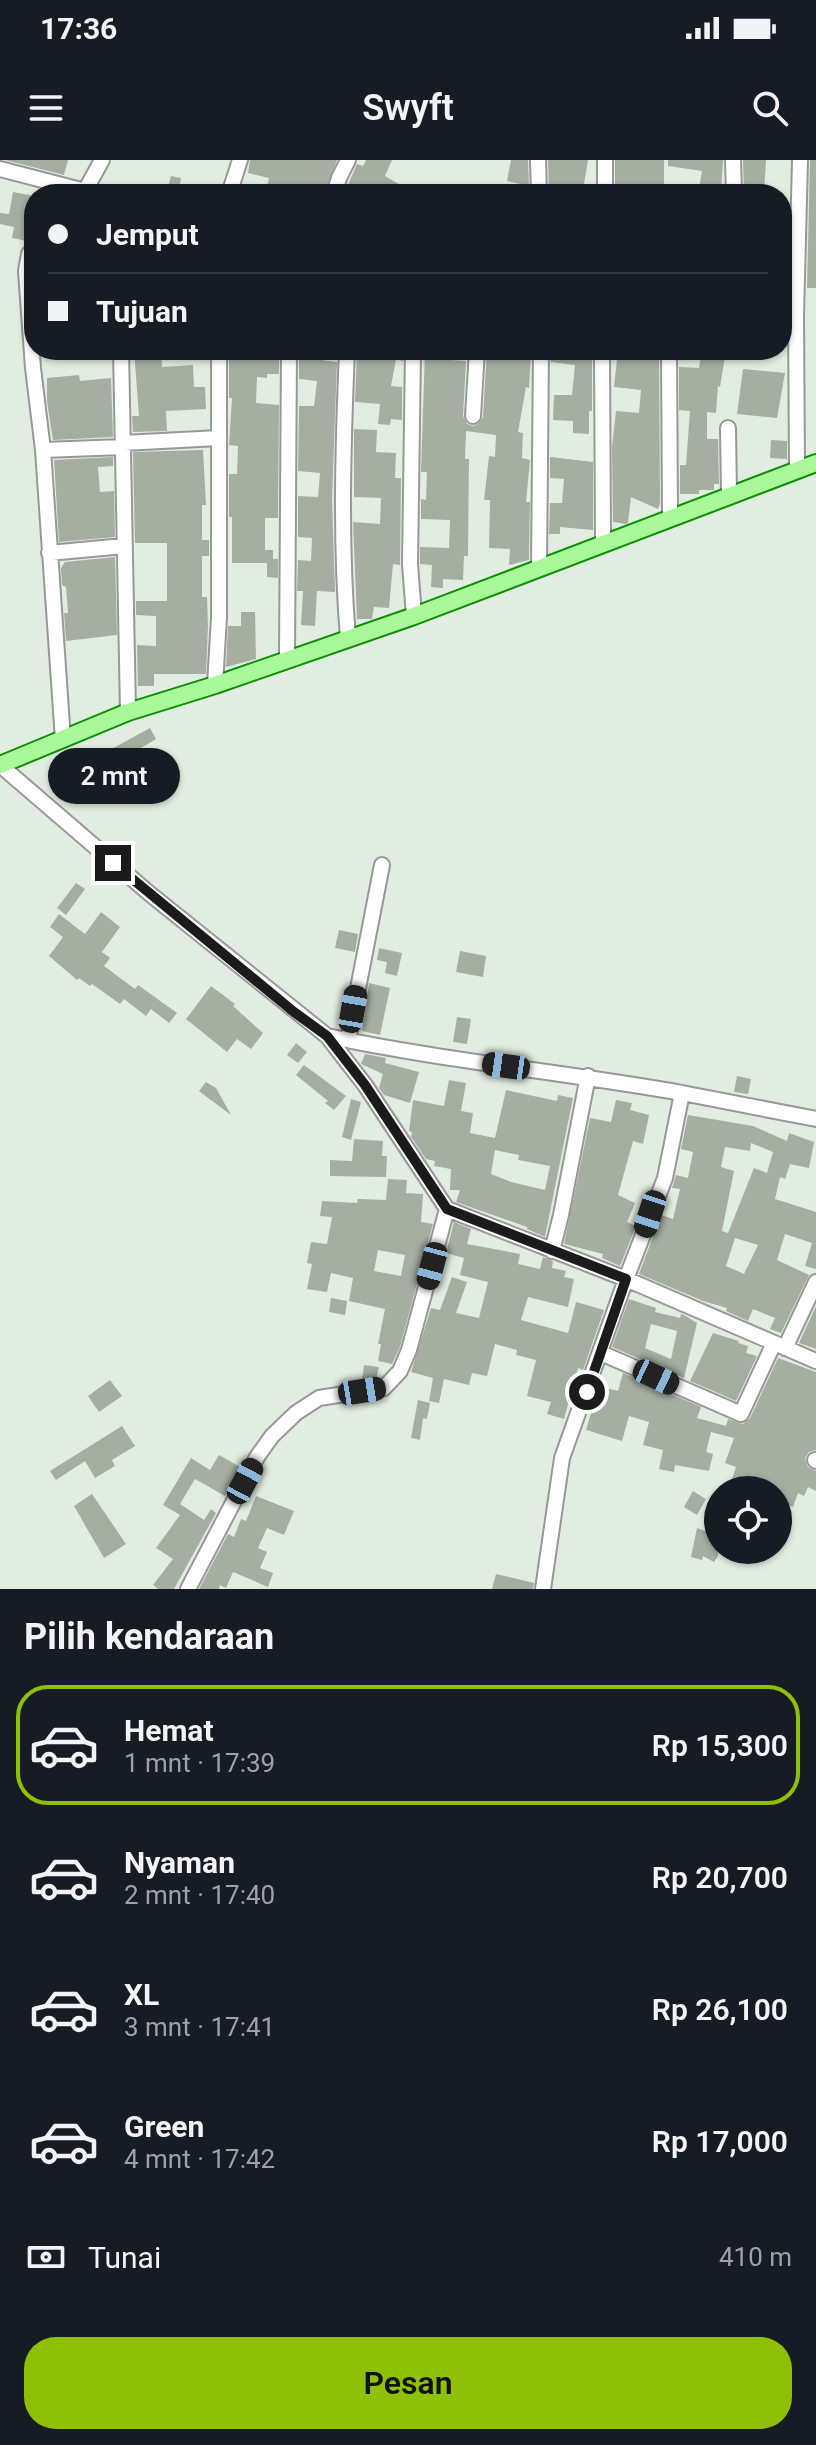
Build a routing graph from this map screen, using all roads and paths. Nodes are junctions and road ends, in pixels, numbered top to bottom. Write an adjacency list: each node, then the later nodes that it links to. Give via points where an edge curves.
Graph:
1 (102, 160): 10 (street)
2 (240, 160): 11 (street)
3 (348, 160): 12 (street)
4 (538, 160): 13 (street)
5 (605, 160): 14 (street)
6 (733, 160): 15 (street)
7 (800, 160): 16 (street)
8 (0, 169): 9 (street)
9 (54, 184)
10 (91, 184)
11 (232, 184)
12 (338, 184)
13 (539, 184)
14 (605, 184)
15 (734, 184)
16 (792, 273)
17 (32, 360): 32 (street)
18 (121, 360): 31 (street)
19 (219, 360): 30 (street)
20 (289, 360): 43 (street)
21 (347, 360): 42 (street, via 342,481)
22 (413, 360): 41 (street)
23 (476, 360): 28 (street)
24 (541, 360): 40 (street)
25 (602, 360): 37 (street)
26 (669, 360): 36 (street)
27 (791, 360): 34 (street)
28 (473, 416)
29 (728, 428): 35 (street)
30 (219, 438): 31 (street); 44 (street)
31 (123, 445): 32 (street); 38 (street)
32 (43, 450): 39 (street)
33 (816, 463): 34 (main road)
34 (797, 469): 35 (main road)
35 (729, 495): 36 (main road)
36 (670, 518): 37 (main road)
37 (603, 543): 40 (main road)
38 (124, 546): 39 (street); 45 (street)
39 (49, 553): 46 (street)
40 (539, 568): 41 (main road)
41 (414, 616): 42 (main road)
42 (348, 638): 43 (main road)
43 (287, 658): 44 (main road)
44 (215, 685): 45 (main road)
45 (128, 712): 46 (main road)
46 (63, 740): 47 (main road)
47 (0, 765): 49 (street, via 159,902)
48 (382, 865): 50 (street)
49 (327, 1036): 50 (street); 54 (street)
50 (348, 1040): 51 (street)
51 (588, 1076): 52 (street); 55 (street)
52 (682, 1093): 53 (street); 56 (street, via 665,1178)
53 (816, 1119)
54 (447, 1209): 55 (street); 61 (street, via 400,1371 384,1388 319,1398 272,1436)
55 (552, 1251): 56 (street)
56 (626, 1279): 58 (street); 59 (street)
57 (816, 1282): 58 (street)
58 (780, 1345): 59 (street, via 741,1414); 60 (street)
59 (601, 1353): 62 (street, via 562,1458)
60 (816, 1361)
61 (188, 1589)
62 (543, 1589)

